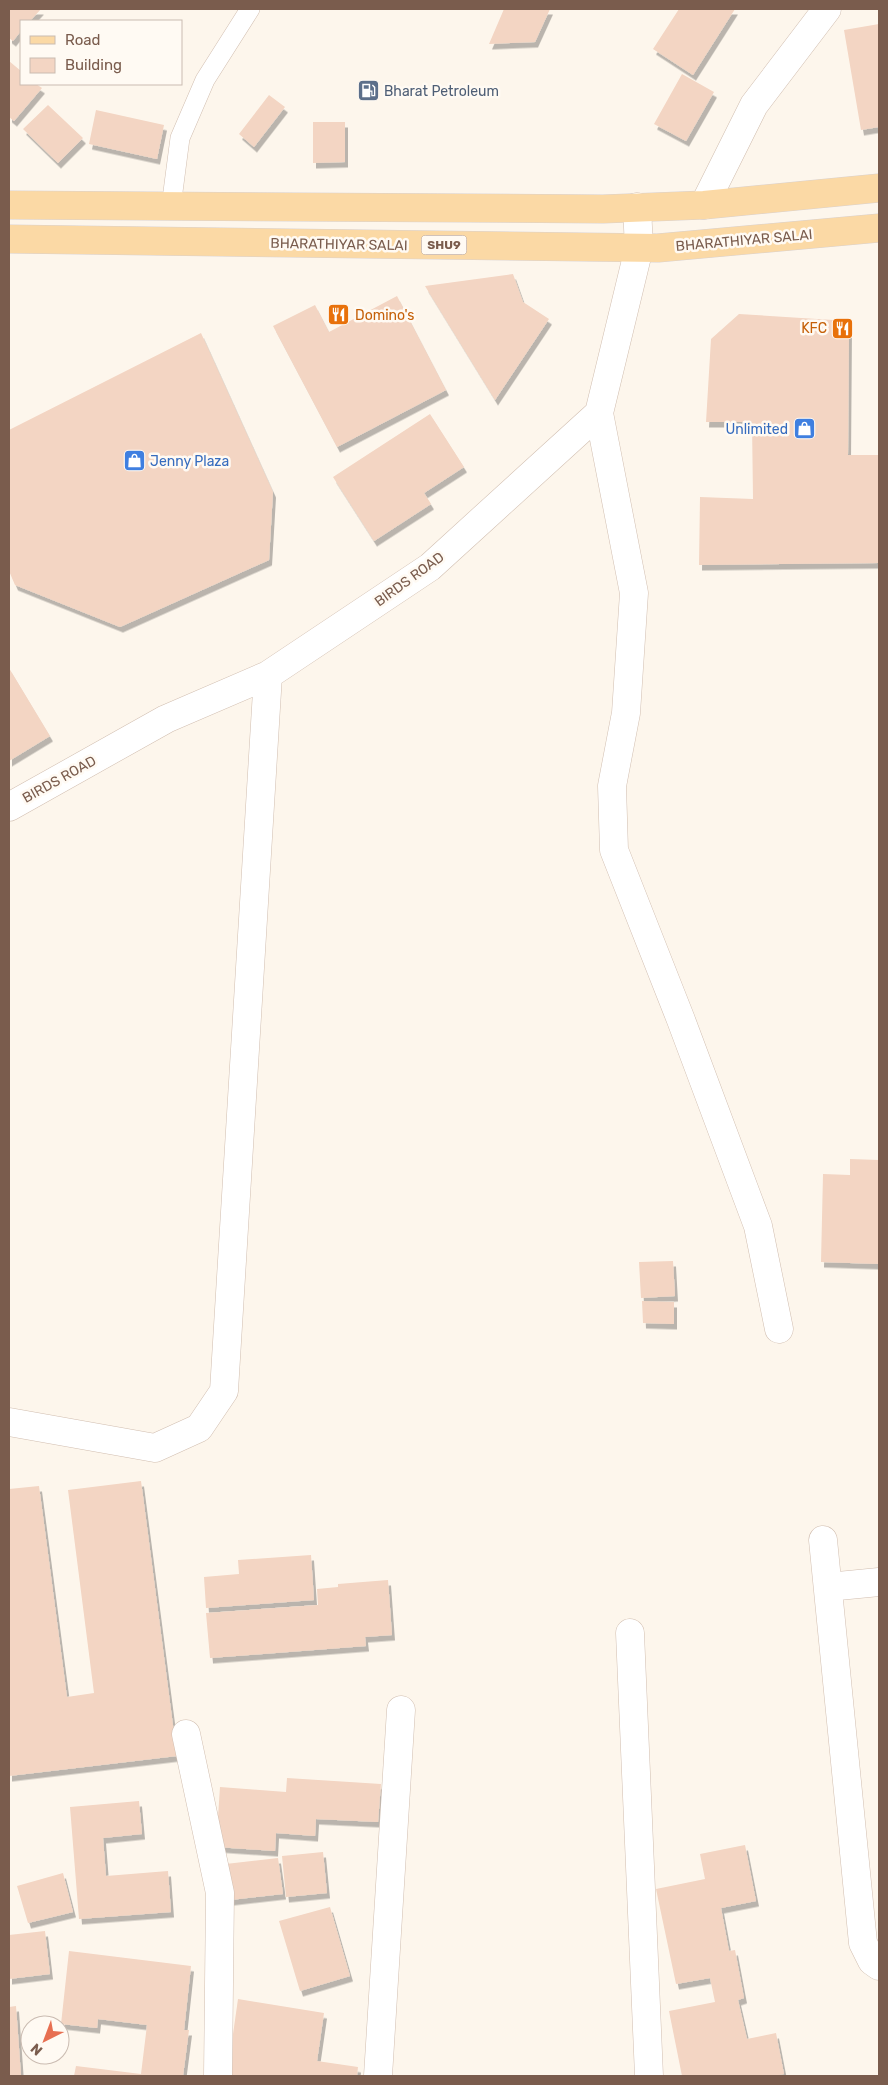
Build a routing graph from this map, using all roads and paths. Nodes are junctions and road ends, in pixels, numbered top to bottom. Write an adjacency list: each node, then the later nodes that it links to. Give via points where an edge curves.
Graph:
1 (250, 9): 6 (lane, via 205,80 180,138)
2 (827, 9): 5 (street, via 754,105)
3 (879, 188): 5 (main road)
4 (9, 205): 6 (main road)
5 (704, 205): 7 (main road)
6 (171, 207): 7 (main road)
7 (637, 208): 10 (street)
8 (879, 228): 10 (main road, BHARATHIYAR SALAI / SHU9)
9 (9, 239): 10 (main road, BHARATHIYAR SALAI / SHU9)
10 (639, 248): 11 (street)
11 (599, 413): 12 (street, BIRDS ROAD, via 430,567); 14 (street, via 634,593 626,713 612,786 614,850 682,1020 758,1226)
12 (268, 675): 13 (street, BIRDS ROAD, via 166,719); 15 (street, via 224,1391 200,1428 155,1448)
13 (9, 807)
14 (779, 1329)
15 (9, 1422)
16 (823, 1540): 18 (street)
17 (879, 1582): 18 (street)
18 (828, 1586): 22 (street, via 863,1943 872,1962)
19 (630, 1633): 25 (street)
20 (401, 1710): 24 (street)
21 (186, 1734): 23 (street, via 220,1893)
22 (879, 1966)
23 (218, 2076)
24 (378, 2076)
25 (649, 2076)

